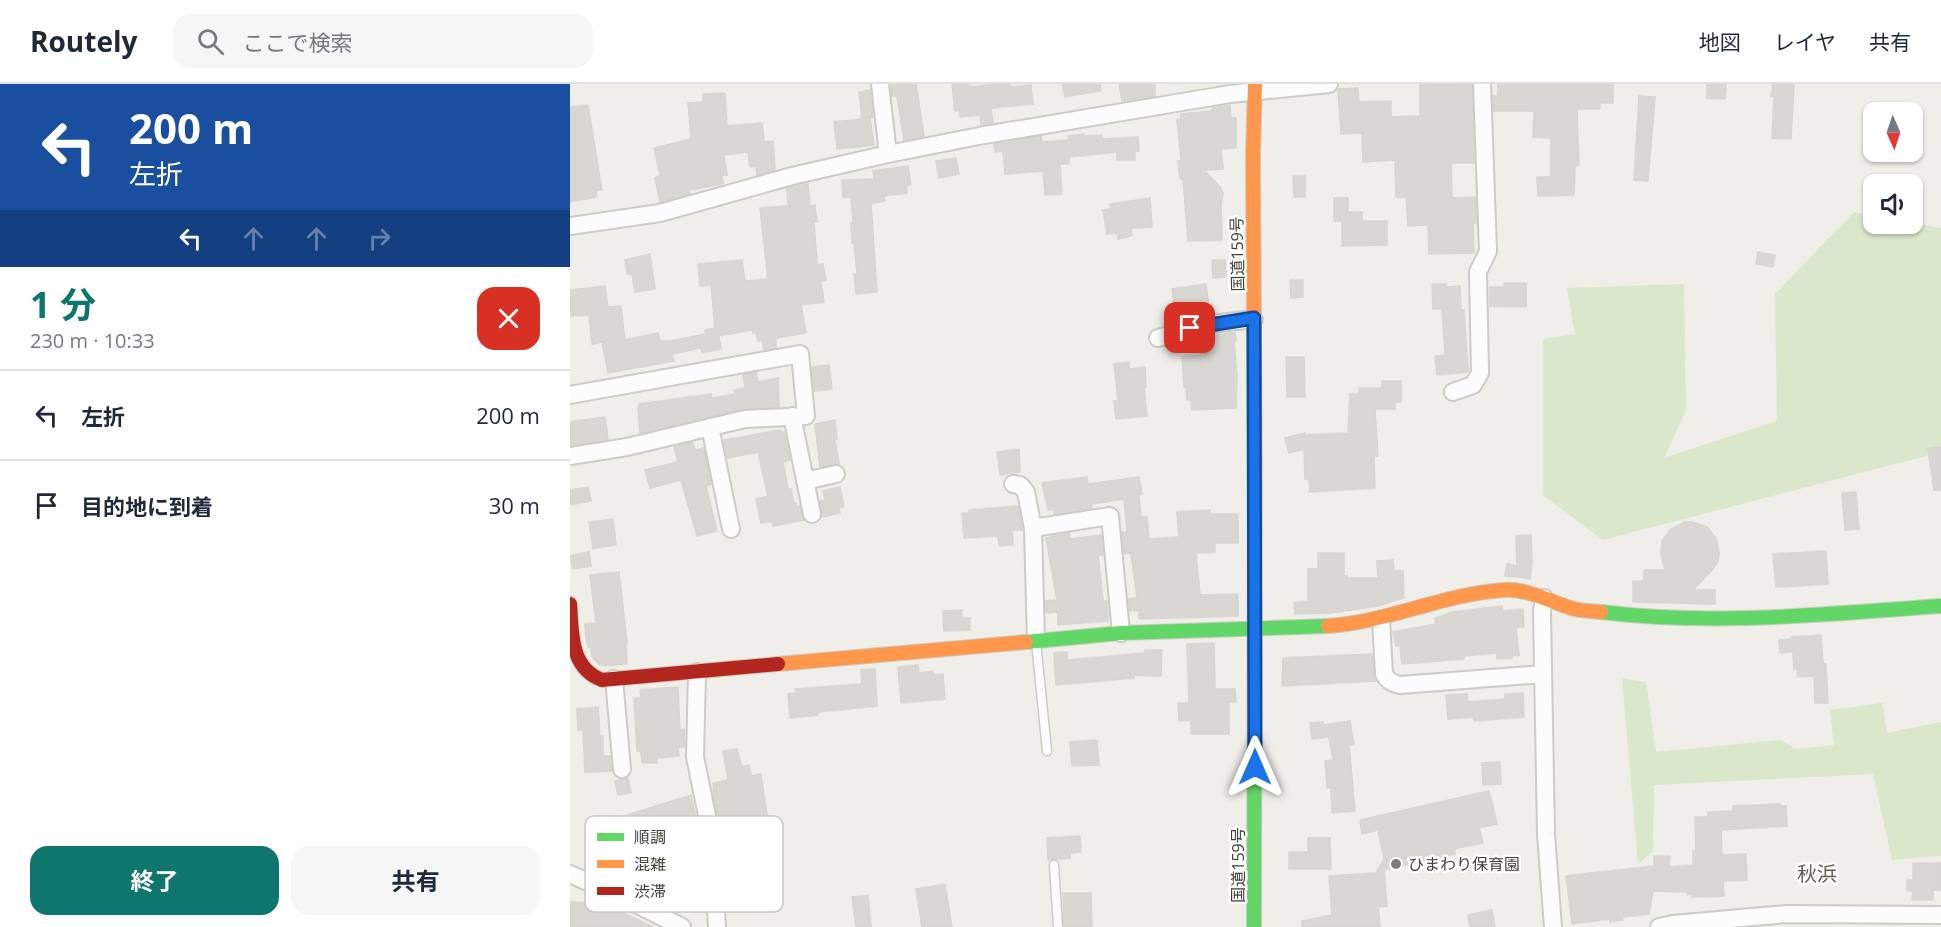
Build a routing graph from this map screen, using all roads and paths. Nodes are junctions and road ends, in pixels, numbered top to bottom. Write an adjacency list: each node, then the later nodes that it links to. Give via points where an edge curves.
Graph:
1 (880, 84): 5 (street)
2 (1329, 84): 4 (street)
3 (1482, 84): 9 (street, via 1488,251 1478,272 1480,374 1473,384)
4 (1255, 88): 5 (street); 7 (main road, 国道159号)
5 (888, 154): 6 (street, via 660,213)
6 (570, 226)
7 (1254, 318): 8 (street); 24 (main road, 国道159号)
8 (1158, 338)
9 (1453, 392)
10 (570, 396): 11 (street, via 800,354 806,416)
11 (792, 416): 12 (street, via 746,419); 15 (street)
12 (710, 427): 13 (street); 19 (street)
13 (570, 456)
14 (836, 474): 15 (street)
15 (805, 481): 17 (street)
16 (1013, 484): 18 (street, via 1020,484 1026,492)
17 (812, 514)
18 (1033, 528): 25 (street, via 1110,516); 26 (street)
19 (730, 529)
20 (1544, 598): 22 (main road, via 1575,609 1640,617 1779,618); 23 (main road, via 1520,590 1485,593); 28 (street)
21 (570, 604): 29 (main road, via 579,667 594,679)
22 (1941, 606)
23 (1382, 619): 24 (main road); 28 (street, via 1384,674 1393,684)
24 (1256, 629): 25 (main road); 42 (main road, 国道159号)
25 (1121, 633): 26 (main road)
26 (1036, 641): 27 (main road); 30 (lane)
27 (697, 672): 29 (main road); 32 (street, via 695,757)
28 (1543, 674): 43 (street, via 1546,834)
29 (614, 680): 31 (street)
30 (1047, 751)
31 (622, 769)
32 (707, 816)
33 (1054, 865): 41 (lane)
34 (570, 874): 35 (street)
35 (585, 881)
36 (653, 912): 39 (street)
37 (716, 912): 40 (street)
38 (1941, 915): 44 (street, via 1787,914)
39 (682, 927)
40 (717, 927)
41 (1058, 927)
42 (1254, 927)
43 (1553, 927)
44 (1659, 927)

